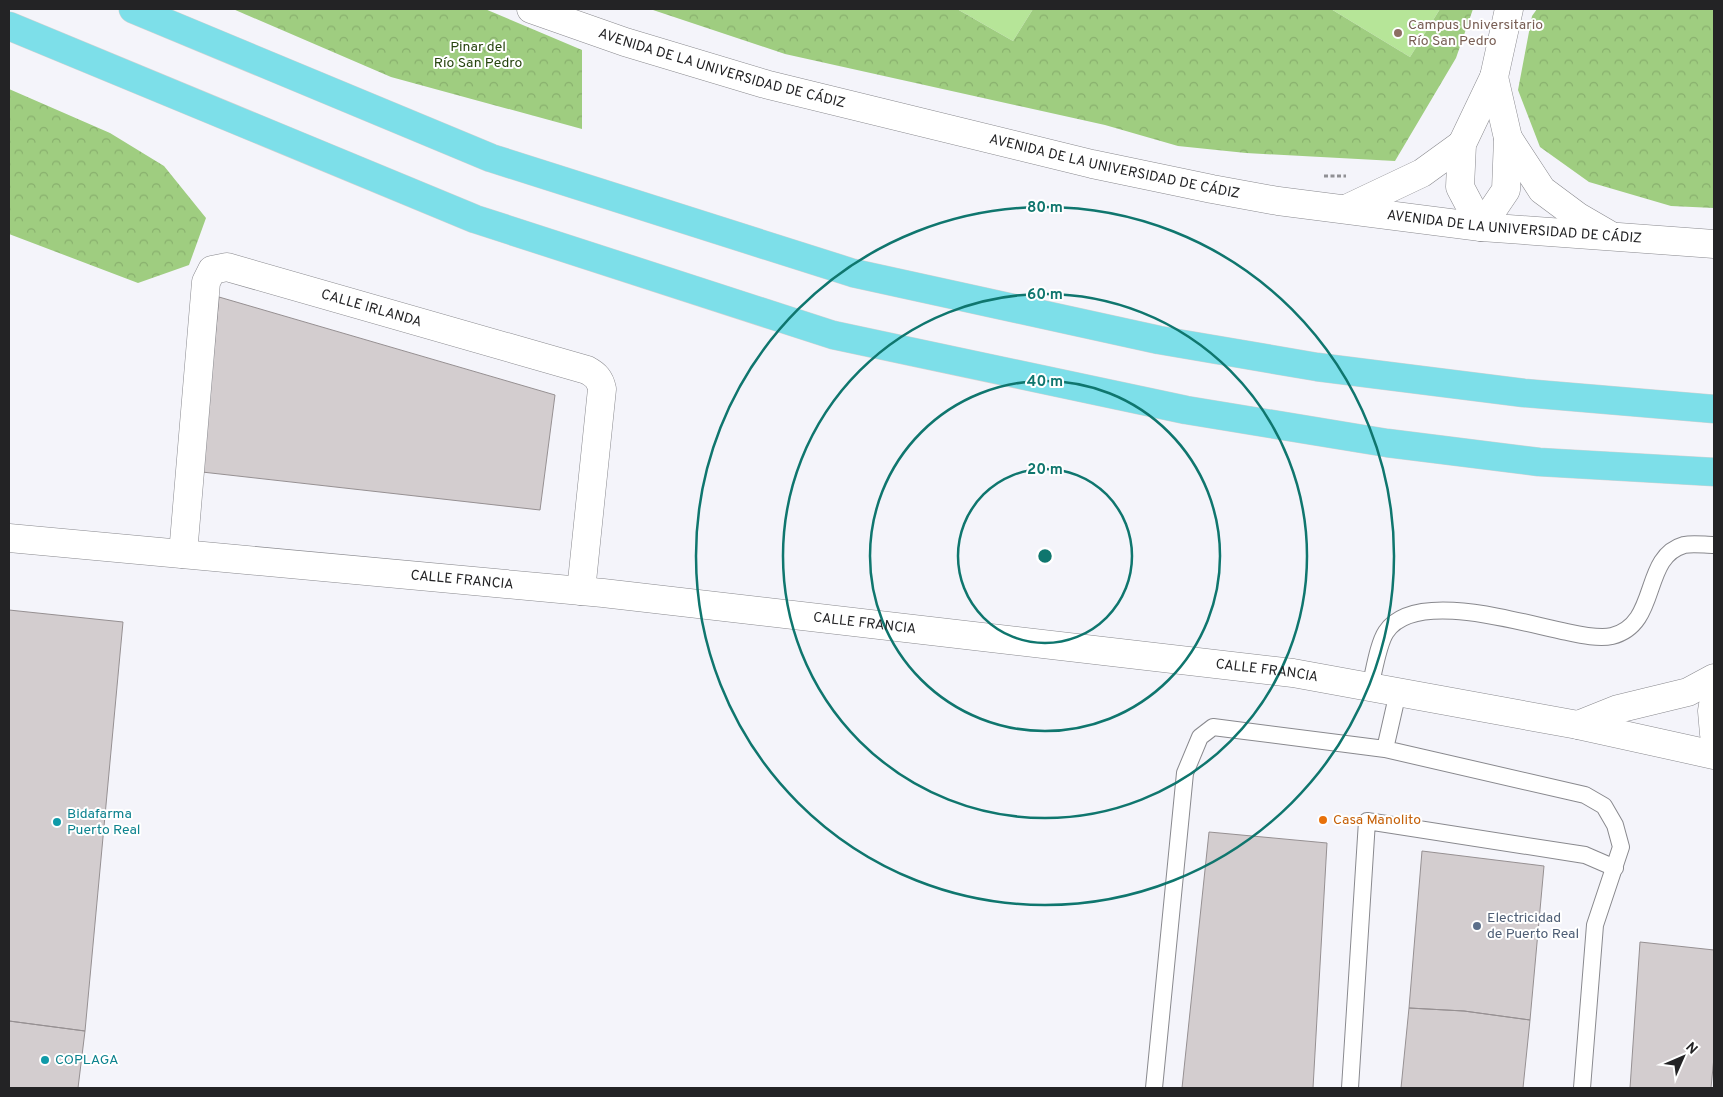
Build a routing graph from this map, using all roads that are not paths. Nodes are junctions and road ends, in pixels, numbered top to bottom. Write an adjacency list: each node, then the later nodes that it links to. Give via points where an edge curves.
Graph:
1 (133, 9): 12 (highway, via 491,158 853,273 1159,340 1317,367 1524,393)
2 (531, 9): 8 (street, AVENIDA DE LA UNIVERSIDAD DE CÁDIZ, via 625,42 765,84 1092,164 1278,201)
3 (1509, 9): 5 (street)
4 (9, 26): 13 (highway, via 475,219 832,335 1186,410 1387,442 1539,462)
5 (1494, 77): 6 (street); 7 (street)
6 (1508, 138): 9 (street, via 1506,190); 10 (street, via 1542,190)
7 (1462, 144): 8 (street, via 1422,173); 9 (street, via 1460,187)
8 (1348, 208): 9 (street, AVENIDA DE LA UNIVERSIDAD DE CÁDIZ)
9 (1481, 227): 10 (street, AVENIDA DE LA UNIVERSIDAD DE CÁDIZ)
10 (1613, 238): 11 (street, AVENIDA DE LA UNIVERSIDAD DE CÁDIZ)
11 (1714, 244)
12 (1714, 409)
13 (1714, 472)
14 (9, 538): 16 (street, CALLE FRANCIA)
15 (1714, 545): 19 (lane, via 1684,545 1661,560 1646,606 1629,628 1612,636 1585,636 1476,613 1415,613 1395,621 1385,634)
16 (183, 554): 17 (street, CALLE FRANCIA); 17 (street, CALLE IRLANDA, via 206,282 212,270 228,267 588,370 595,375 602,389)
17 (581, 591): 19 (street, CALLE FRANCIA, via 1293,673)
18 (1714, 678): 22 (street, via 1688,692 1618,709)
19 (1370, 687): 20 (street, CALLE FRANCIA)
20 (1398, 692): 22 (street, CALLE FRANCIA); 24 (lane)
21 (1714, 699): 23 (street)
22 (1578, 725): 25 (street, CALLE FRANCIA)
23 (1714, 734)
24 (1385, 750): 26 (lane, via 1585,794 1604,806 1615,825 1621,847); 27 (lane, via 1214,727 1200,737 1185,773)
25 (1714, 755)
26 (1615, 868): 28 (lane, via 1584,856 1367,822); 29 (lane, via 1594,925)
27 (1154, 1088)
28 (1350, 1088)
29 (1582, 1088)

